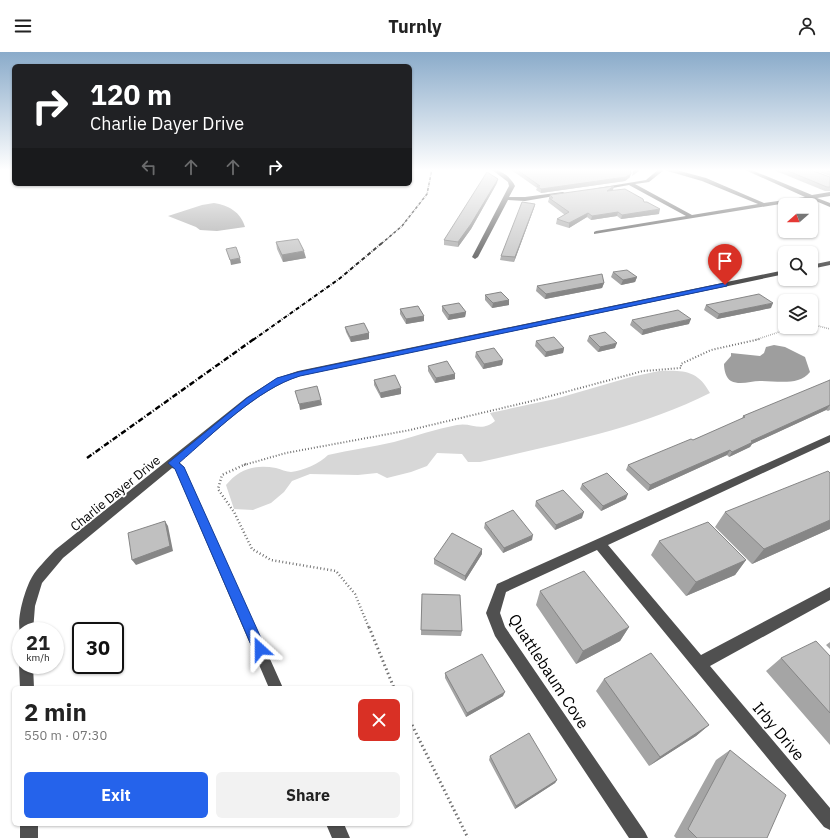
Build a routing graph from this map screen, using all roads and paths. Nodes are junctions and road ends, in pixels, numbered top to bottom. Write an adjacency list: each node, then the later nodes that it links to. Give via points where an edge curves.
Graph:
1 (502, 206): 6 (street)
2 (670, 206): 4 (street)
3 (759, 206): 4 (street)
4 (691, 217): 5 (street)
5 (596, 233)
6 (475, 256)
7 (830, 263): 8 (street)
8 (818, 266)
9 (778, 273): 14 (street, Charlie Dayer Drive, via 280,380 250,399)
10 (818, 325): 11 (path)
11 (830, 329)
12 (778, 333): 22 (path, via 691,357 681,364 681,368 643,371 410,430 286,453 254,461 222,474 218,488 234,512 252,550 271,560 336,571 345,581 355,594)
13 (830, 438): 15 (street, Quattlebaum Cove)
14 (173, 463): 17 (street, Charlie Dayer Drive, via 59,554 37,580 28,606); 21 (street, via 179,467)
15 (599, 543): 18 (street, Irby Drive); 30 (street, Quattlebaum Cove, via 501,588 493,613 500,631)
16 (830, 593): 18 (street)
17 (27, 622)
18 (700, 664): 24 (street, Irby Drive)
19 (26, 674): 20 (street)
20 (27, 686)
21 (275, 686)
22 (393, 686)
23 (412, 725): 29 (path)
24 (830, 821)
25 (29, 826): 27 (street)
26 (336, 826): 28 (street)
27 (29, 838)
28 (341, 838)
29 (468, 838)
30 (639, 838)

